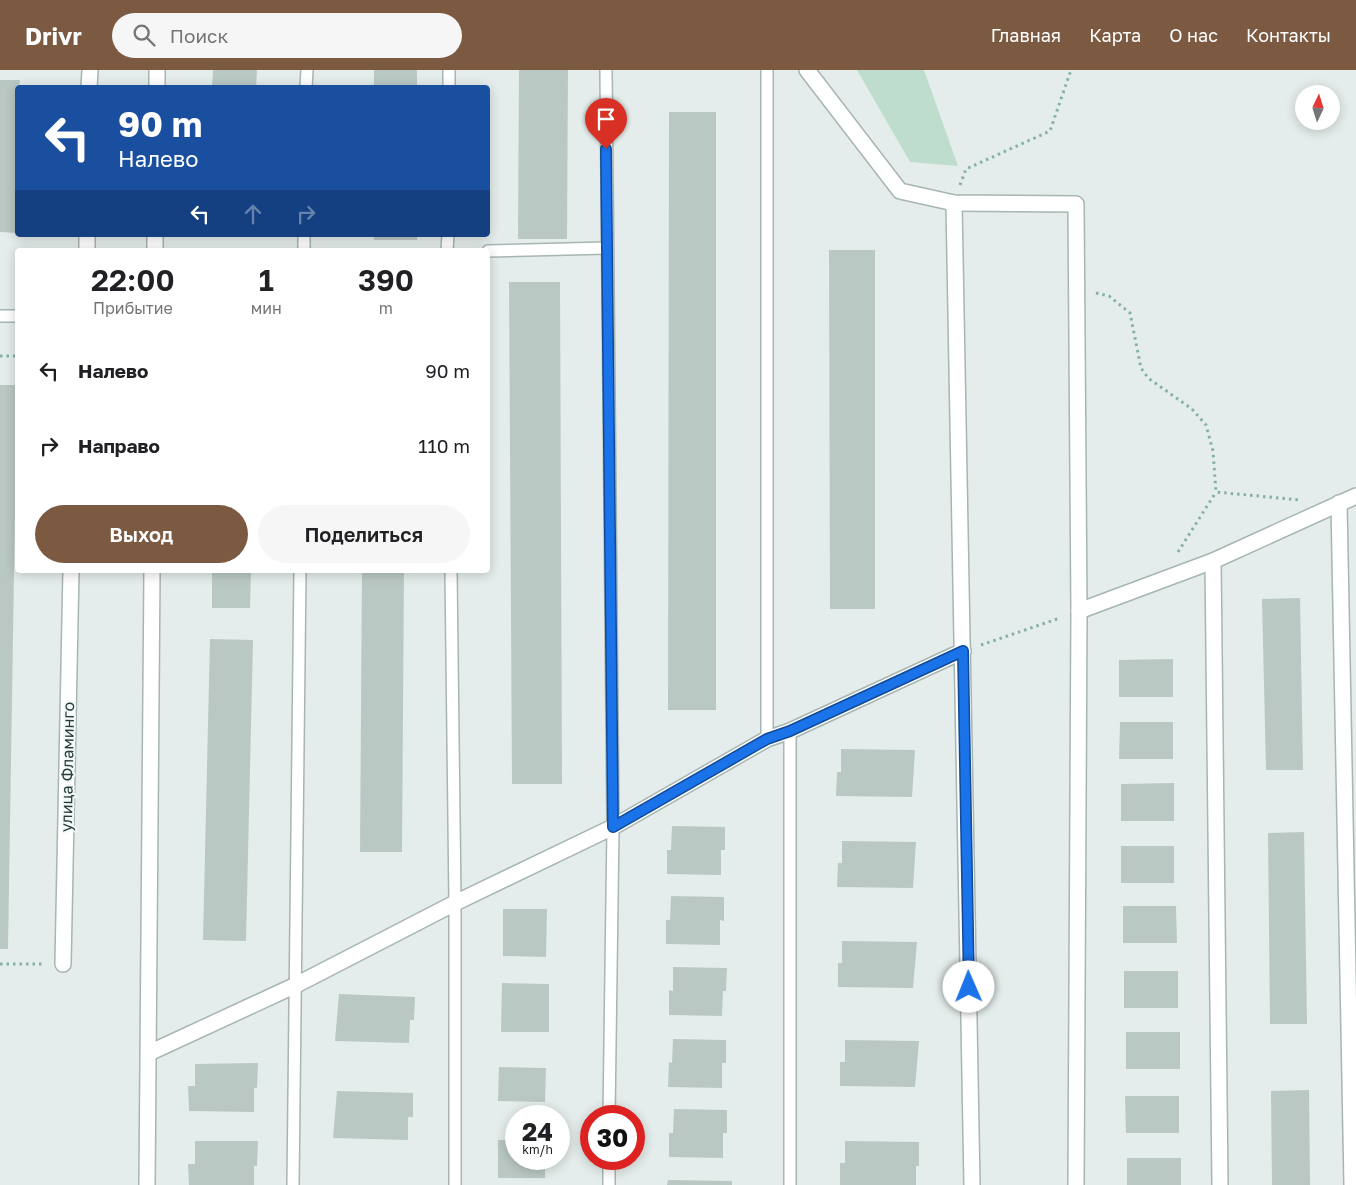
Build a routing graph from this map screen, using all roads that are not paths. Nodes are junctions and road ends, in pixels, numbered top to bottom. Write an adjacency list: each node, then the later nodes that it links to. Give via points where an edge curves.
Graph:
1 (90, 70): 8 (street)
2 (157, 70): 9 (street)
3 (307, 70): 10 (lane)
4 (450, 70): 11 (lane)
5 (606, 70): 13 (lane)
6 (766, 70): 27 (lane)
7 (807, 70): 12 (street, via 900,191)
8 (90, 85)
9 (157, 85)
10 (306, 85)
11 (449, 85)
12 (954, 203): 24 (street, via 1076,204); 25 (street)
13 (606, 248): 14 (lane); 28 (lane)
14 (490, 251)
15 (0, 316): 16 (lane)
16 (15, 316)
17 (1356, 496): 18 (street)
18 (1339, 503): 19 (street); 43 (street)
19 (1212, 561): 24 (street); 42 (street)
20 (71, 573): 30 (street, улица Фламинго)
21 (152, 573): 32 (street)
22 (300, 573): 31 (lane)
23 (451, 573): 29 (lane)
24 (1079, 611): 41 (street)
25 (963, 651): 26 (street); 40 (street)
26 (790, 731): 27 (street); 39 (lane)
27 (767, 739): 28 (street)
28 (613, 827): 29 (street); 33 (lane)
29 (455, 903): 31 (street); 37 (lane)
30 (63, 964)
31 (296, 985): 32 (street); 36 (lane)
32 (149, 1054): 35 (street)
33 (609, 1105)
34 (609, 1170): 38 (lane)
35 (146, 1185)
36 (293, 1185)
37 (455, 1185)
38 (609, 1185)
39 (790, 1185)
40 (972, 1185)
41 (1076, 1185)
42 (1220, 1185)
43 (1352, 1185)

